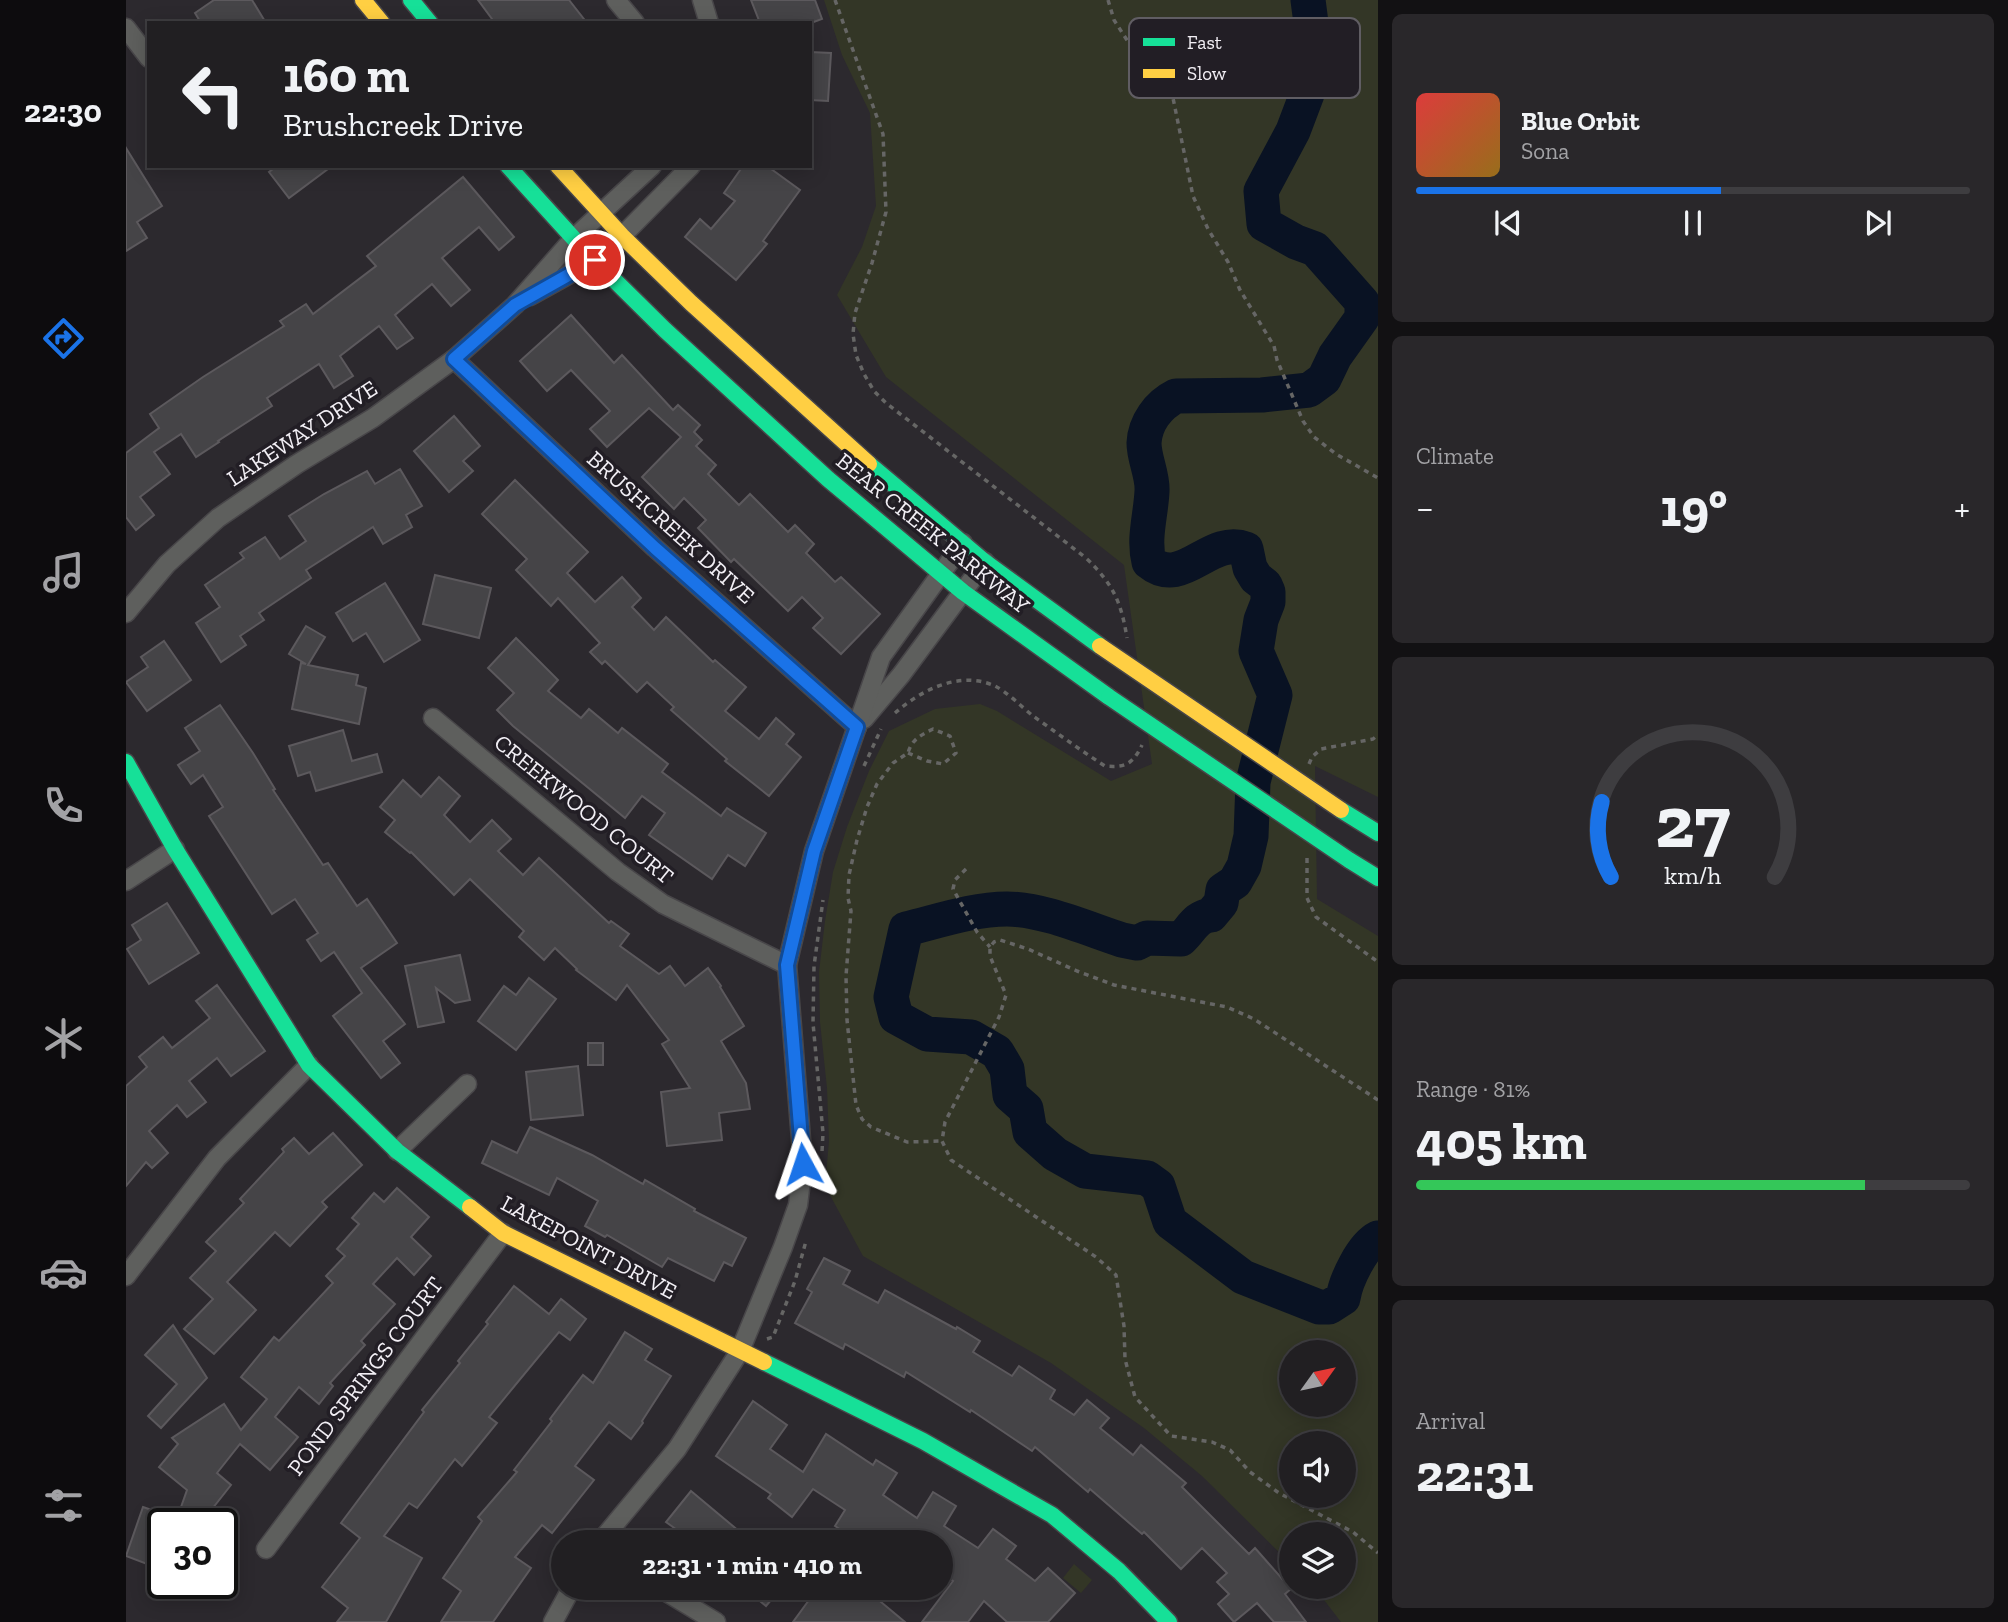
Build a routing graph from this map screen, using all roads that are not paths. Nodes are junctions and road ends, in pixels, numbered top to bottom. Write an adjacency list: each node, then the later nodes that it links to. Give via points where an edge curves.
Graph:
1 (363, 0): 5 (main road)
2 (411, 0): 6 (main road)
3 (616, 0): 7 (street)
4 (702, 0): 8 (street)
5 (380, 21)
6 (428, 21)
7 (633, 21)
8 (708, 21)
9 (126, 28): 10 (street)
10 (147, 55)
11 (510, 168): 17 (main road, BEAR CREEK PARKWAY)
12 (560, 168): 15 (main road, BEAR CREEK PARKWAY)
13 (650, 168): 15 (street, LAKEWAY DRIVE)
14 (689, 168): 16 (street, LAKEWAY DRIVE)
15 (601, 213): 16 (main road, BEAR CREEK PARKWAY); 17 (street, LAKEWAY DRIVE)
16 (622, 236): 18 (street, LAKEWAY DRIVE); 21 (main road, BEAR CREEK PARKWAY, via 776,382)
17 (574, 238): 18 (main road, BEAR CREEK PARKWAY); 19 (street, LAKEWAY DRIVE)
18 (595, 260): 19 (street, LAKEWAY DRIVE); 23 (main road, BEAR CREEK PARKWAY, via 732,392)
19 (515, 305): 20 (street, LAKEWAY DRIVE)
20 (454, 359): 25 (street, LAKEWAY DRIVE, via 373,418 218,518 167,564); 27 (street, BRUSHCREEK DRIVE, via 655,548)
21 (962, 543): 22 (main road, BEAR CREEK PARKWAY); 23 (street)
22 (985, 562): 24 (street); 29 (main road, BEAR CREEK PARKWAY, bridge)
23 (940, 574): 24 (main road, BEAR CREEK PARKWAY); 27 (street, via 881,657)
24 (963, 592): 27 (street); 31 (main road, BEAR CREEK PARKWAY, bridge, via 1109,697)
25 (126, 613)
26 (433, 718): 33 (street, CREEKWOOD COURT, via 663,904)
27 (857, 727): 33 (street, via 814,851)
28 (126, 762): 30 (main road, LAKEPOINT DRIVE)
29 (1378, 833)
30 (176, 849): 32 (street); 34 (main road, LAKEPOINT DRIVE)
31 (1378, 878)
32 (126, 881)
33 (787, 965): 39 (street, via 803,1164 800,1191 783,1247)
34 (309, 1065): 36 (main road, LAKEPOINT DRIVE); 38 (street, via 217,1158)
35 (467, 1084): 36 (street)
36 (397, 1151): 37 (main road, LAKEPOINT DRIVE)
37 (503, 1233): 39 (main road, LAKEPOINT DRIVE); 41 (street, POND SPRINGS COURT)
38 (126, 1276)
39 (740, 1351): 40 (street, via 677,1449); 46 (main road, LAKEPOINT DRIVE, via 923,1441 1052,1515 1119,1571)
40 (610, 1530)
41 (266, 1549)
42 (565, 1600): 44 (street)
43 (680, 1600): 45 (street)
44 (553, 1622)
45 (716, 1622)
46 (1169, 1622)

